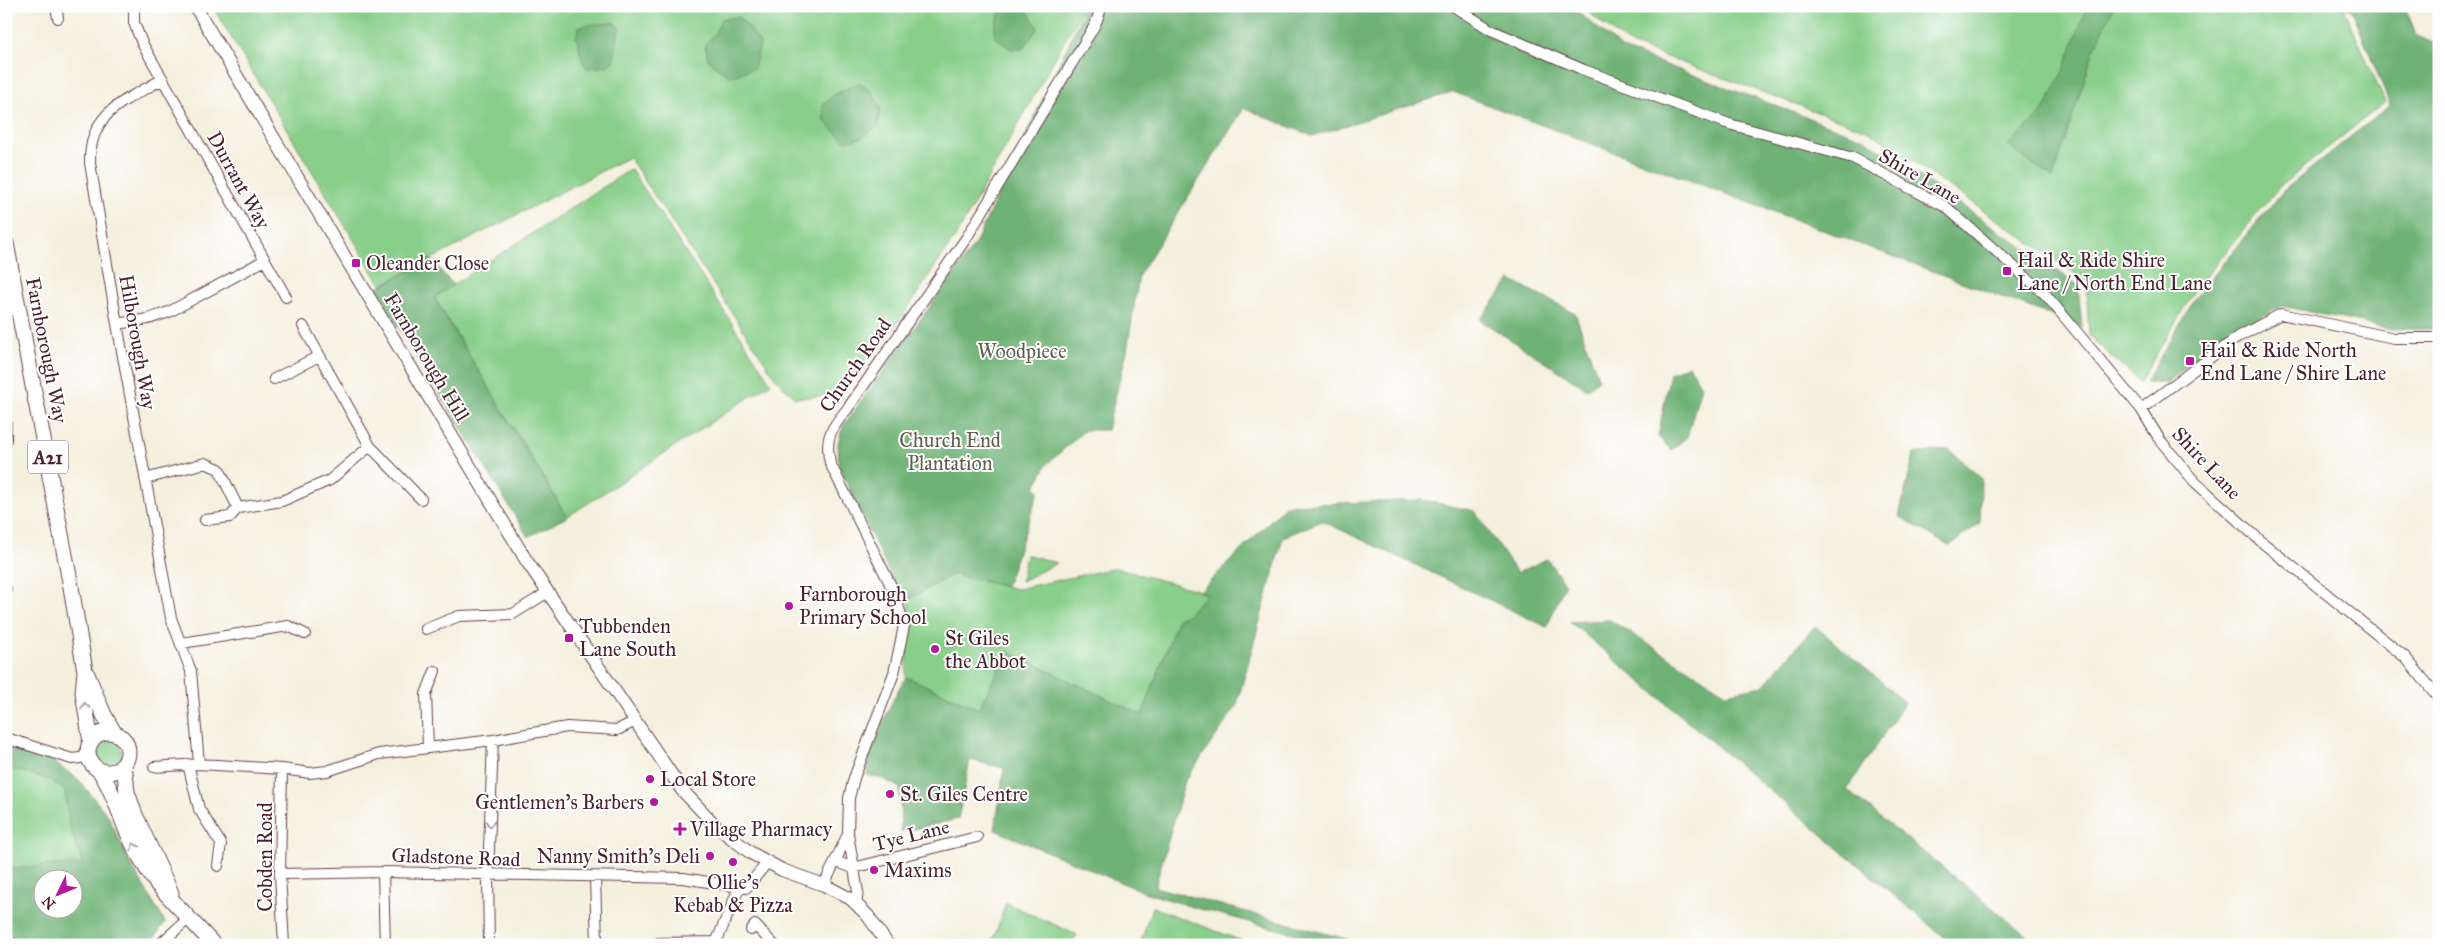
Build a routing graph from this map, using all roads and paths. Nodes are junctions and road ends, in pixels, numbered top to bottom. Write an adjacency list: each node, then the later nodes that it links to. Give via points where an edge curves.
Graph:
1 (56, 6): 6 (street)
2 (134, 6): 7 (street, Durrant Way, via 136,28)
3 (195, 6): 24 (main road, Farnborough Hill)
4 (1102, 6): 44 (street, Church Road, via 1095,25 967,238 832,426 826,447 830,463 895,594 904,626 894,673 854,778 849,798)
5 (1453, 6): 16 (street, Shire Lane, via 1490,30 1584,70 1729,124 1853,158 1946,207 2046,295)
6 (58, 18)
7 (163, 80): 9 (street, Durrant Way); 11 (street, Hilborough Way, via 109,111 91,140 91,171)
8 (6, 243): 28 (highway, Farnborough Way / A21, via 56,500)
9 (265, 260): 10 (street, Durrant Way); 11 (street, via 169,312)
10 (286, 297)
11 (117, 324): 20 (street, Hilborough Way)
12 (303, 326): 14 (street)
13 (2439, 338): 16 (street, via 2394,338 2281,314 2238,338)
14 (319, 356): 15 (street); 19 (street)
15 (274, 379)
16 (2141, 409): 30 (street, Shire Lane, via 2160,440 2194,481 2263,543 2404,657)
17 (6, 423): 18 (street)
18 (6, 440)
19 (370, 446): 21 (street); 22 (street, via 330,480 282,501)
20 (145, 479): 22 (street, via 205,463 219,469); 27 (street, Hilborough Way, via 171,618)
21 (421, 500)
22 (238, 508): 23 (street, via 230,517)
23 (205, 520)
24 (548, 592): 25 (street, via 513,614 459,616); 31 (main road, Farnborough Hill)
25 (426, 629)
26 (304, 634): 27 (street, via 288,626)
27 (182, 643): 40 (street, Hilborough Way, via 191,671)
28 (85, 671): 32 (highway, Farnborough Way / A21); 35 (highway, Farnborough Way / A21, one-way to 28, via 84,693)
29 (435, 671): 36 (street, via 426,694)
30 (2439, 698)
31 (634, 722): 34 (street, via 617,730 567,727); 47 (main road, Farnborough Hill, via 698,809 729,838)
32 (114, 733): 35 (highway, via 101,733); 38 (highway, via 127,746)
33 (6, 738): 37 (street, via 72,759)
34 (493, 740): 36 (street); 52 (street, one-way to 52)
35 (90, 742): 37 (highway)
36 (428, 748): 42 (street, via 379,754 327,771 310,773)
37 (88, 757): 43 (highway)
38 (124, 764): 43 (highway, via 114,772); 56 (highway, via 127,792 135,815)
39 (188, 764): 40 (street); 41 (street); 48 (street, via 199,809 221,844)
40 (199, 764): 42 (street)
41 (154, 767)
42 (282, 769): 51 (street, Cobden Road)
43 (100, 771): 56 (highway, one-way to 43, via 157,884 140,858)
44 (848, 834): 46 (street, Church Road); 49 (street, Church Road)
45 (977, 837): 49 (street, Tye Lane)
46 (835, 861): 49 (street); 54 (street, Church Road)
47 (767, 863): 54 (main road, Farnborough Hill); 55 (street, via 750,886)
48 (218, 866)
49 (853, 868): 57 (street, Church Road, via 858,897)
50 (383, 872): 51 (street, Gladstone Road); 52 (street, Gladstone Road); 64 (street)
51 (280, 874): 63 (street, Cobden Road)
52 (488, 876): 53 (street, Gladstone Road); 65 (street)
53 (595, 877): 55 (street, Gladstone Road, via 683,878); 66 (street)
54 (824, 885): 57 (main road, Farnborough Hill)
55 (739, 888): 60 (street)
56 (173, 899): 58 (highway)
57 (856, 904): 69 (main road)
58 (189, 918): 61 (street); 62 (highway)
59 (751, 930): 68 (street, via 756,925)
60 (716, 943): 67 (street)
61 (159, 945)
62 (214, 945)
63 (284, 945)
64 (385, 945)
65 (489, 945)
66 (597, 945)
67 (658, 945)
68 (774, 945)
69 (888, 945)

